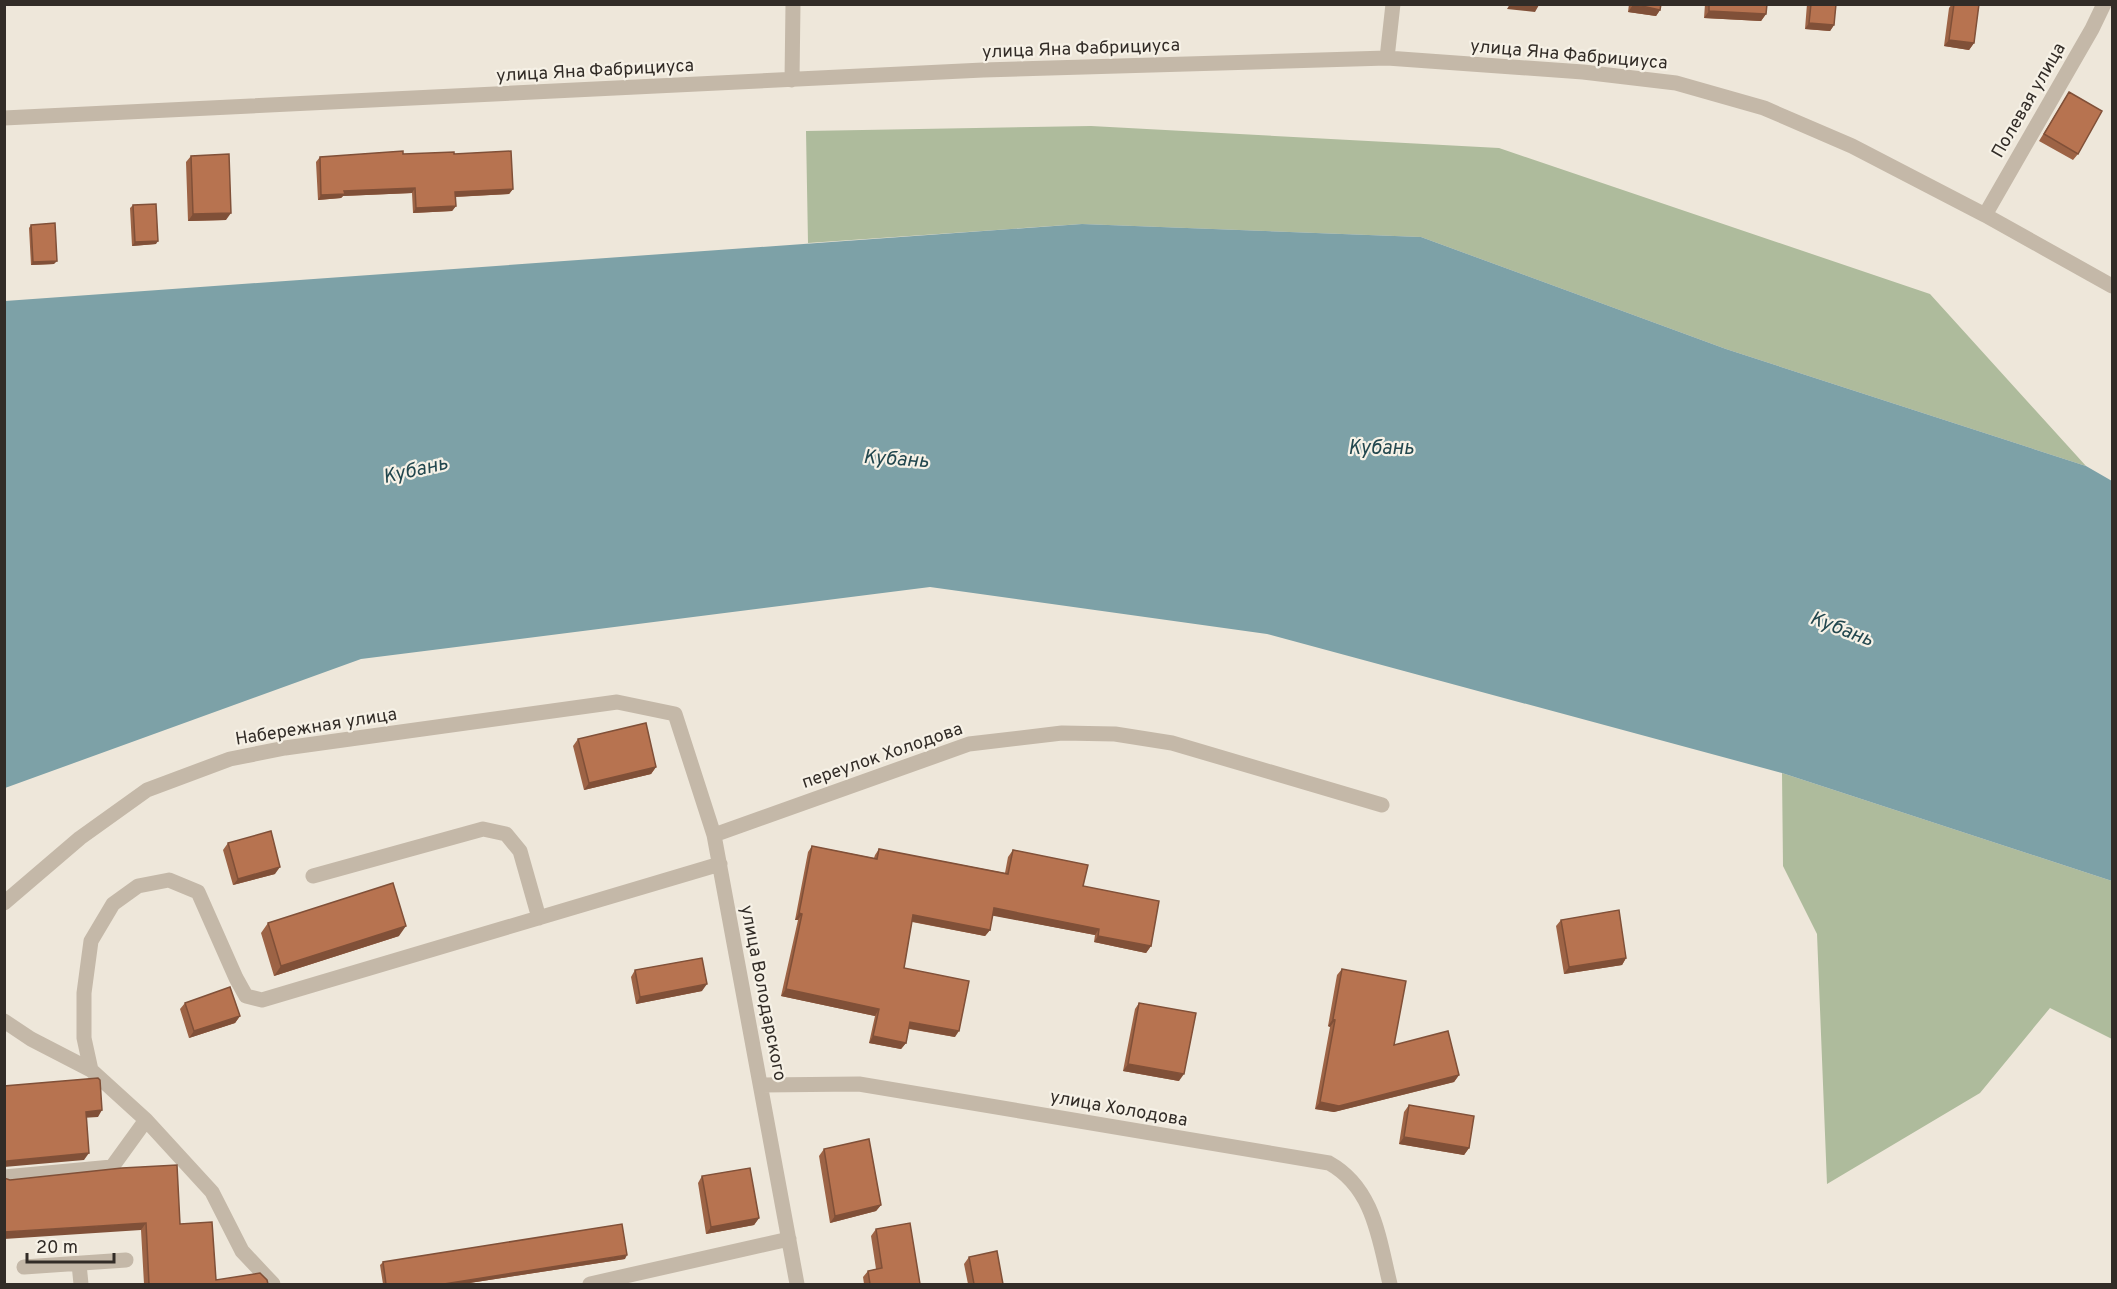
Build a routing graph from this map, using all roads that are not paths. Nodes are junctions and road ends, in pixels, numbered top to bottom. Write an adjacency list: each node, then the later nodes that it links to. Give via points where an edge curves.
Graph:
1 (792, 4): 5 (street)
2 (1393, 4): 4 (street)
3 (2104, 4): 7 (street, Полевая улица)
4 (1388, 58): 5 (street, улица Яна Фабрициуса); 7 (street, улица Яна Фабрициуса, via 1584,72 1676,83 1764,108 1852,146)
5 (792, 80): 6 (street, улица Яна Фабрициуса)
6 (4, 118)
7 (1984, 215): 8 (street, улица Яна Фабрициуса)
8 (2112, 286)
9 (675, 714): 11 (street, улица Володарского); 14 (street, Набережная улица, via 617,702 230,759 147,790 80,837)
10 (1382, 805): 11 (street, переулок Холодова, via 1172,743 1062,733 969,744)
11 (714, 835): 12 (street, улица Володарского)
12 (720, 864): 15 (street); 18 (street, улица Володарского)
13 (313, 876): 15 (street, via 483,829 506,834 520,851)
14 (4, 903)
15 (539, 918): 17 (street, via 262,1000 246,996 198,892 169,880 138,886 113,904 91,941 84,1038)
16 (4, 1021): 17 (street)
17 (91, 1070): 19 (street)
18 (761, 1085): 21 (street, улица Володарского); 29 (street, улица Холодова, via 859,1084 1329,1163 1356,1184 1373,1215)
19 (146, 1120): 20 (street, via 112,1167); 26 (street, via 212,1192 242,1251)
20 (4, 1178)
21 (789, 1239): 27 (street); 28 (street, улица Володарского)
22 (126, 1260): 23 (street)
23 (79, 1264): 24 (street); 25 (street)
24 (24, 1267)
25 (81, 1284)
26 (273, 1284)
27 (590, 1284)
28 (797, 1284)
29 (1390, 1284)

